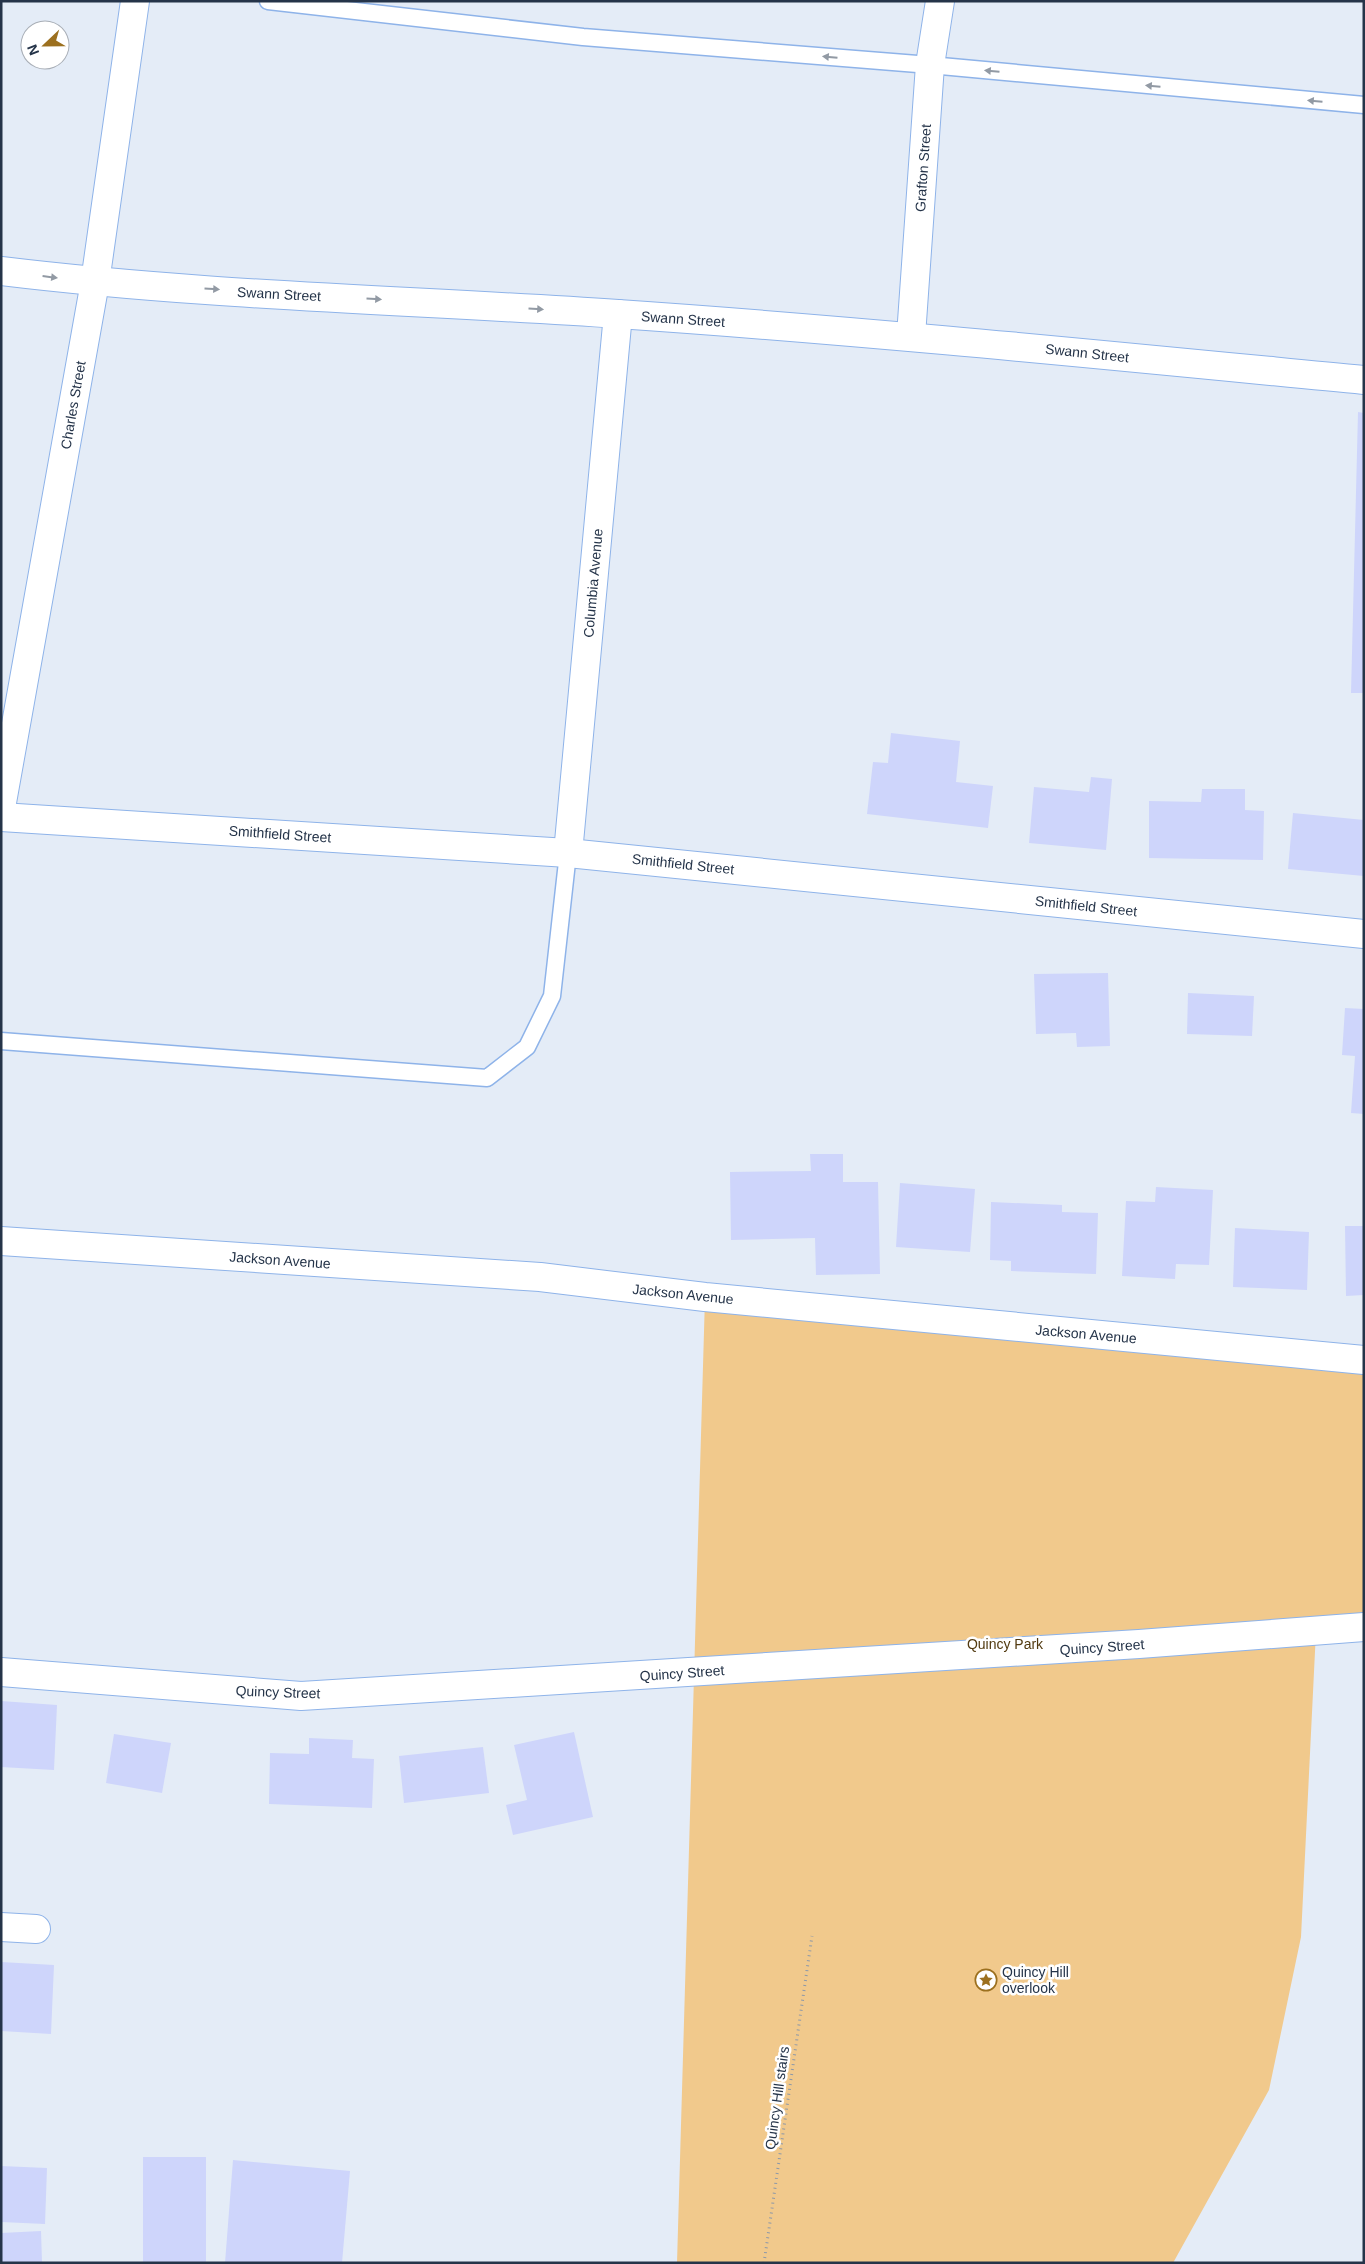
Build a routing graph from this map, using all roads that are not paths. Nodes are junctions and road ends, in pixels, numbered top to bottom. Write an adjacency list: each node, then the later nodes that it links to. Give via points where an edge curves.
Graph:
1 (135, 1): 7 (street, Charles Street)
2 (268, 1): 4 (lane, one-way to 2, via 583,37)
3 (940, 1): 4 (street, Grafton Street)
4 (930, 65): 5 (lane, one-way to 4); 9 (street, Grafton Street)
5 (1364, 105)
6 (1, 271): 7 (street, Swann Street, one-way to 7)
7 (95, 282): 8 (street, Swann Street, one-way to 8); 11 (street, Charles Street)
8 (618, 314): 9 (street, Swann Street); 13 (street, Columbia Avenue)
9 (911, 336): 10 (street, Swann Street)
10 (1364, 380)
11 (1, 808)
12 (1, 817): 13 (street, Smithfield Street)
13 (568, 853): 14 (street, Smithfield Street); 15 (lane, via 552,996 528,1047 487,1078)
14 (1364, 934)
15 (1, 1041)
16 (1, 1241): 17 (street, Jackson Avenue, via 540,1277 715,1298)
17 (1364, 1360)
18 (1364, 1627): 19 (street, Quincy Street, via 301,1696)
19 (1, 1672)
20 (1, 1927): 21 (street)
21 (36, 1930)

